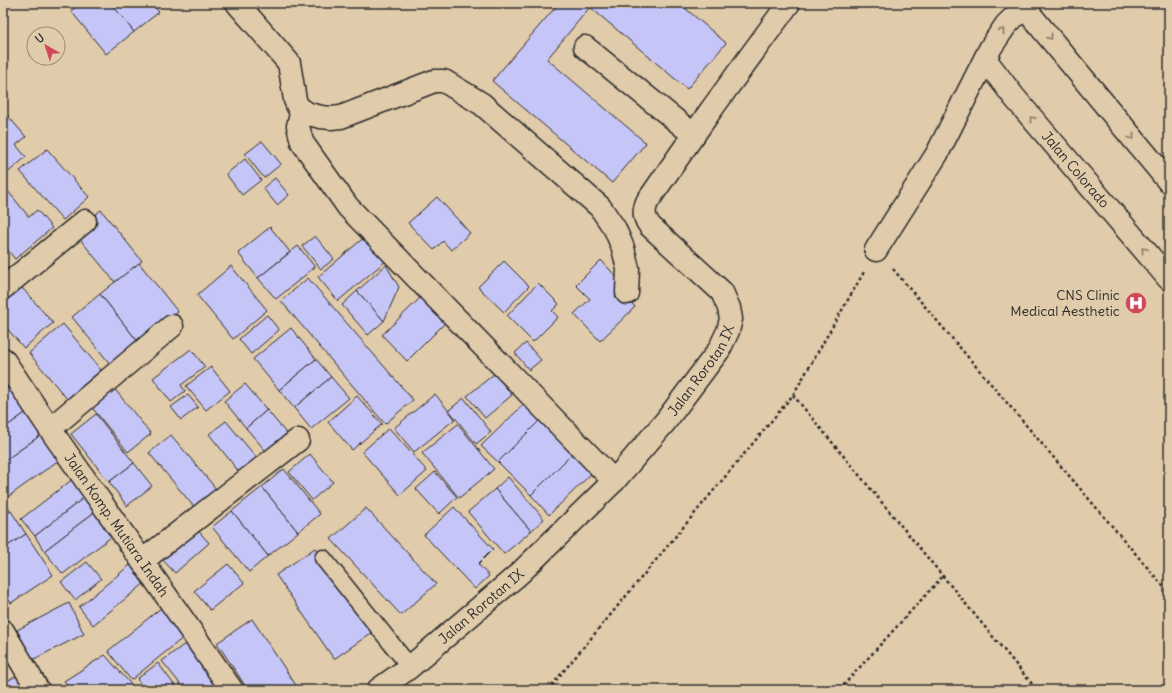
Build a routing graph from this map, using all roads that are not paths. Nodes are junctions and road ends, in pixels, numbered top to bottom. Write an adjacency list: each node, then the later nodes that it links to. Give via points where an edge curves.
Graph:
1 (237, 3): 5 (street, via 289,62 295,100)
2 (789, 3): 6 (street, Jalan Rorotan IX)
3 (585, 47): 6 (street)
4 (985, 59): 7 (street, one-way to 7, via 999,35 1024,7); 9 (street, via 937,154); 10 (street, Jalan Colorado, one-way to 4, via 1014,97)
5 (302, 110): 12 (street, via 321,117 341,117 434,81 444,82 482,104 600,207 615,229 623,248 628,269); 17 (street, via 298,126 302,142 348,207)
6 (694, 135): 17 (street, Jalan Rorotan IX, via 647,202 644,211 650,226 722,292 731,318 728,331 715,356 665,422)
7 (1169, 182)
8 (85, 221): 11 (street)
9 (876, 250)
10 (1169, 279)
11 (3, 288)
12 (626, 293)
13 (172, 326): 15 (street)
14 (3, 359): 15 (street, Jalan Komp. Mutiara Indah)
15 (50, 429): 19 (street, Jalan Komp. Mutiara Indah)
16 (298, 440): 19 (street)
17 (614, 481): 21 (street, Jalan Rorotan IX, via 520,573)
18 (323, 558): 21 (lane)
19 (142, 561): 23 (street, Jalan Komp. Mutiara Indah)
20 (3, 630): 22 (street)
21 (410, 667): 24 (street, Jalan Rorotan IX)
22 (38, 690)
23 (232, 690)
24 (378, 690)

